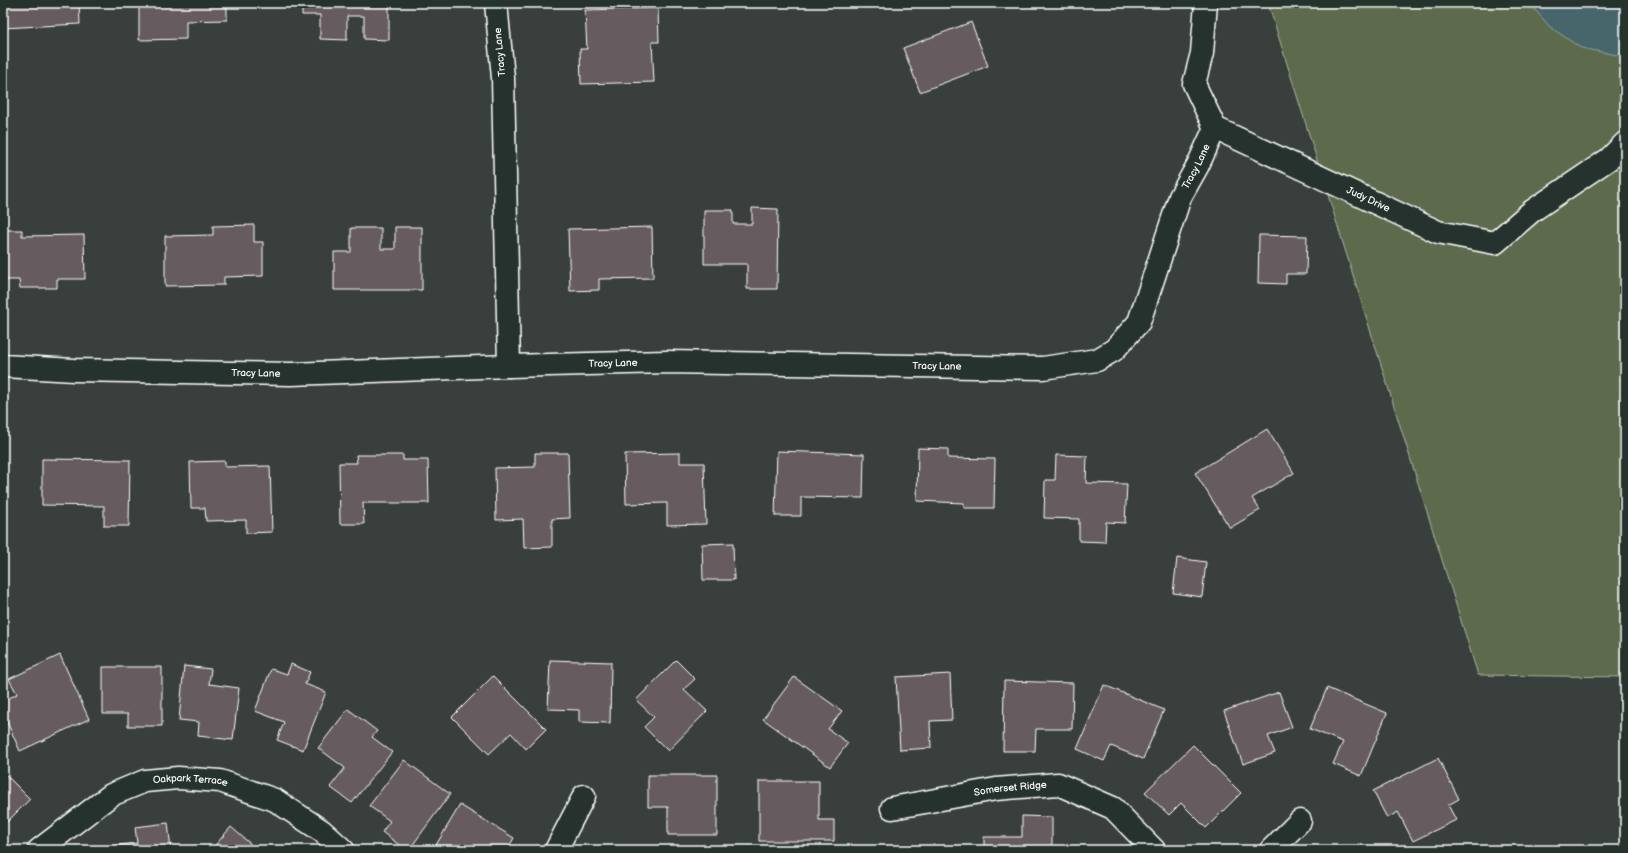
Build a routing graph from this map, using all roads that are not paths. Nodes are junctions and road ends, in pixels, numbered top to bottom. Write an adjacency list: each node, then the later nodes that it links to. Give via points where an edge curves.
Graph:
1 (496, 3): 6 (street, Tracy Lane, via 503,78)
2 (1206, 3): 3 (street, via 1202,53 1194,84)
3 (1215, 128): 4 (street, Judy Drive, via 1438,232 1495,243 1532,211 1609,159); 6 (street, Tracy Lane, via 1180,197 1139,322 1114,350 1097,360 1043,368 667,362)
4 (1625, 143)
5 (3, 366): 6 (street, Tracy Lane, via 74,370 291,374)
6 (509, 366)
7 (584, 796): 12 (street)
8 (892, 808): 13 (street, Somerset Ridge, via 996,789 1058,784 1113,808)
9 (1300, 821): 14 (street)
10 (39, 850): 11 (street, Oakpark Terrace, via 110,796 145,781 178,778 220,781 275,800 322,831)
11 (343, 850)
12 (556, 850)
13 (1154, 850)
14 (1271, 850)

